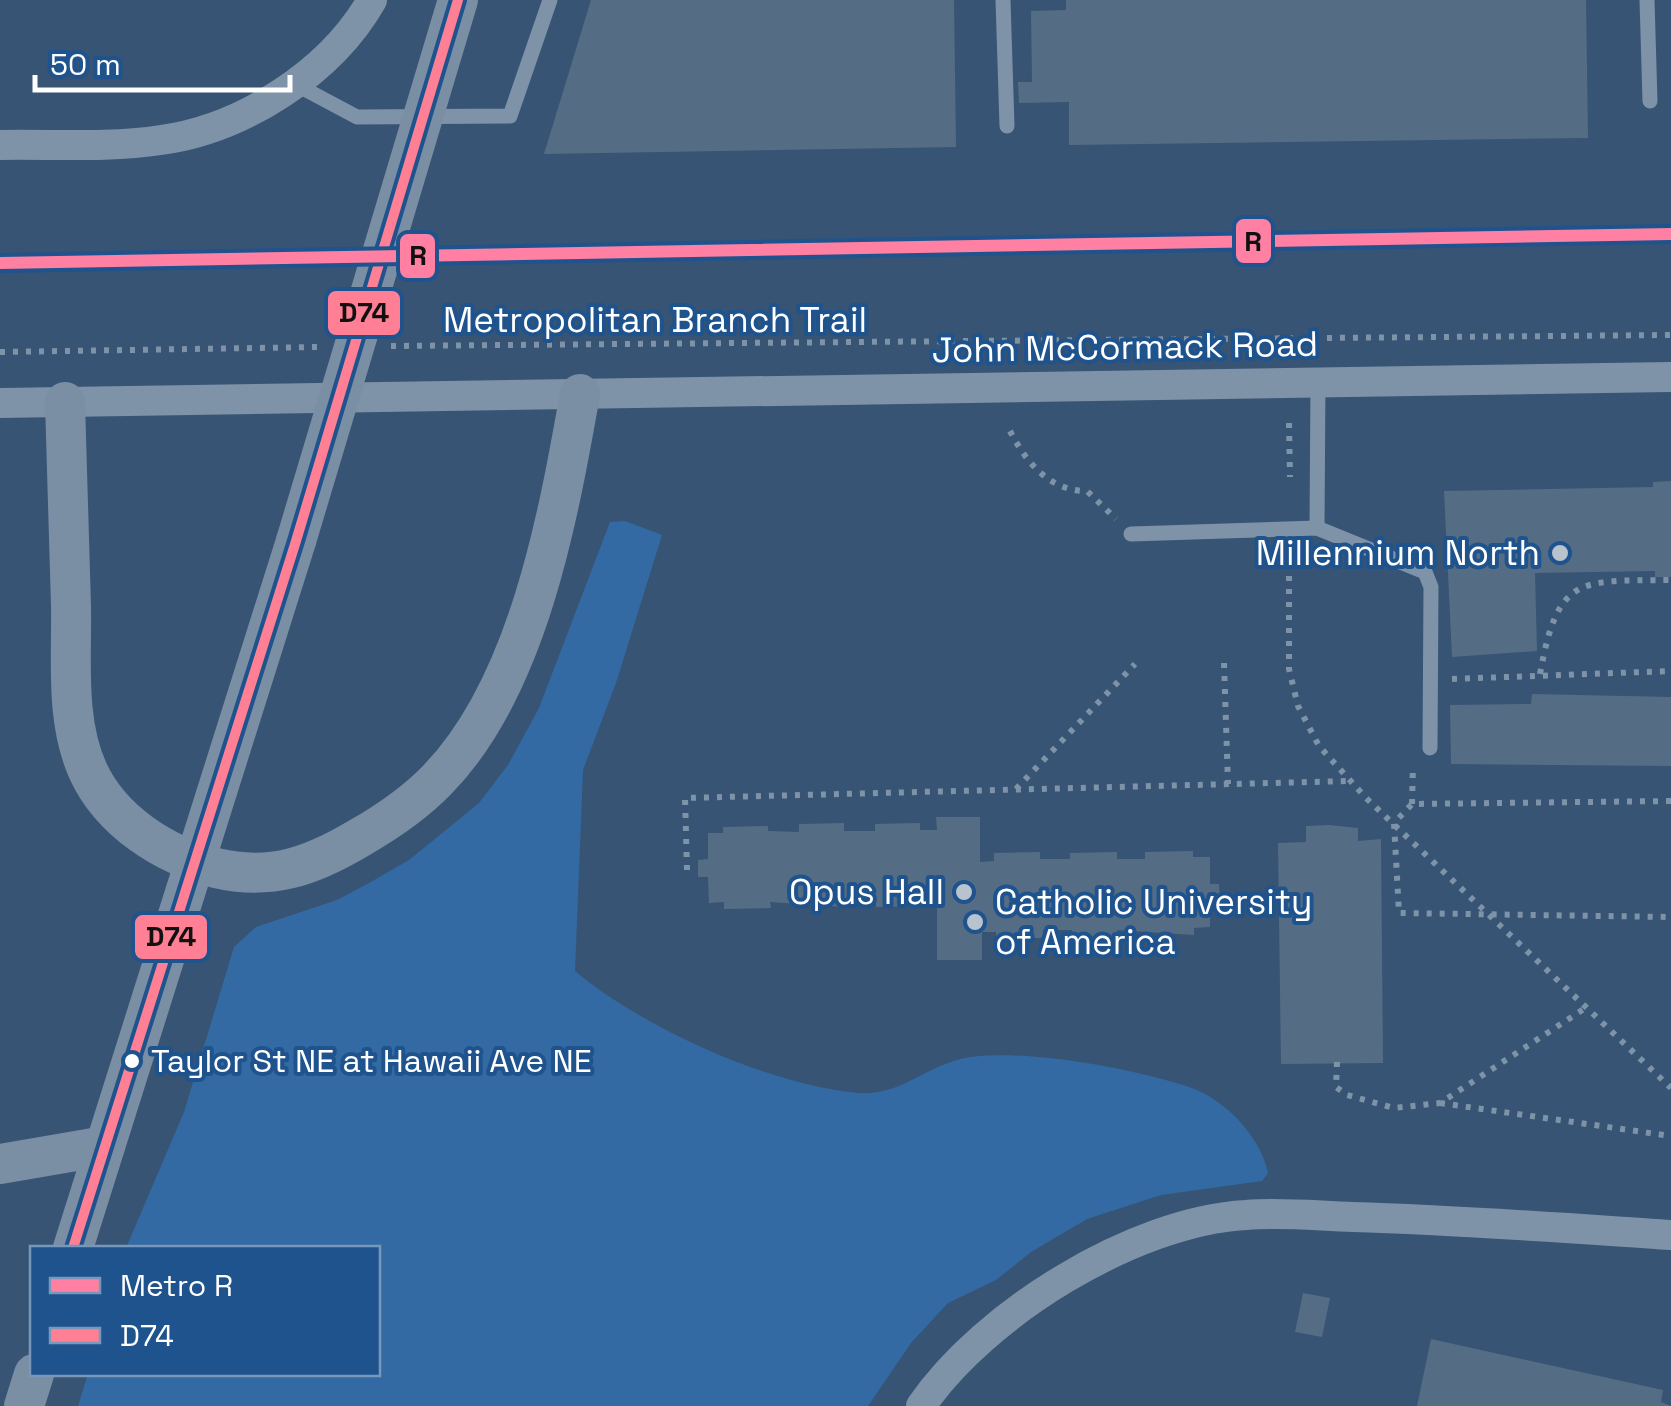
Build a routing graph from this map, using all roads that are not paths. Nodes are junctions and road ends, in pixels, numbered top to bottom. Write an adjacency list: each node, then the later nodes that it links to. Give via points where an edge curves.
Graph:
1 (372, 0): 6 (street, via 336,48)
2 (458, 0): 18 (main road, bridge)
3 (550, 0): 6 (lane, via 510,116 357,117)
4 (1003, 0): 8 (lane)
5 (1647, 0): 7 (lane)
6 (294, 84): 9 (street, via 232,118 165,140)
7 (1650, 101)
8 (1007, 126)
9 (0, 145)
10 (1671, 377): 11 (street, John McCormack Road)
11 (1318, 381): 12 (street, John McCormack Road); 15 (lane)
12 (580, 394): 13 (street, John McCormack Road); 18 (main road, via 554,519 518,640 486,714 458,755 387,820 304,867 250,874)
13 (65, 402): 14 (street, John McCormack Road); 18 (main road, via 73,705 80,748 104,798 144,836)
14 (0, 403)
15 (1317, 528): 16 (lane); 17 (lane, via 1424,572 1431,586)
16 (1132, 534)
17 (1430, 748)
18 (196, 863): 19 (main road)
19 (106, 1146): 20 (main road); 22 (main road)
20 (0, 1164)
21 (1671, 1234): 25 (street, via 1244,1214 1184,1227 1124,1247 1049,1290 992,1330)
22 (74, 1246)
23 (33, 1376): 24 (main road)
24 (24, 1406)
25 (921, 1406)

